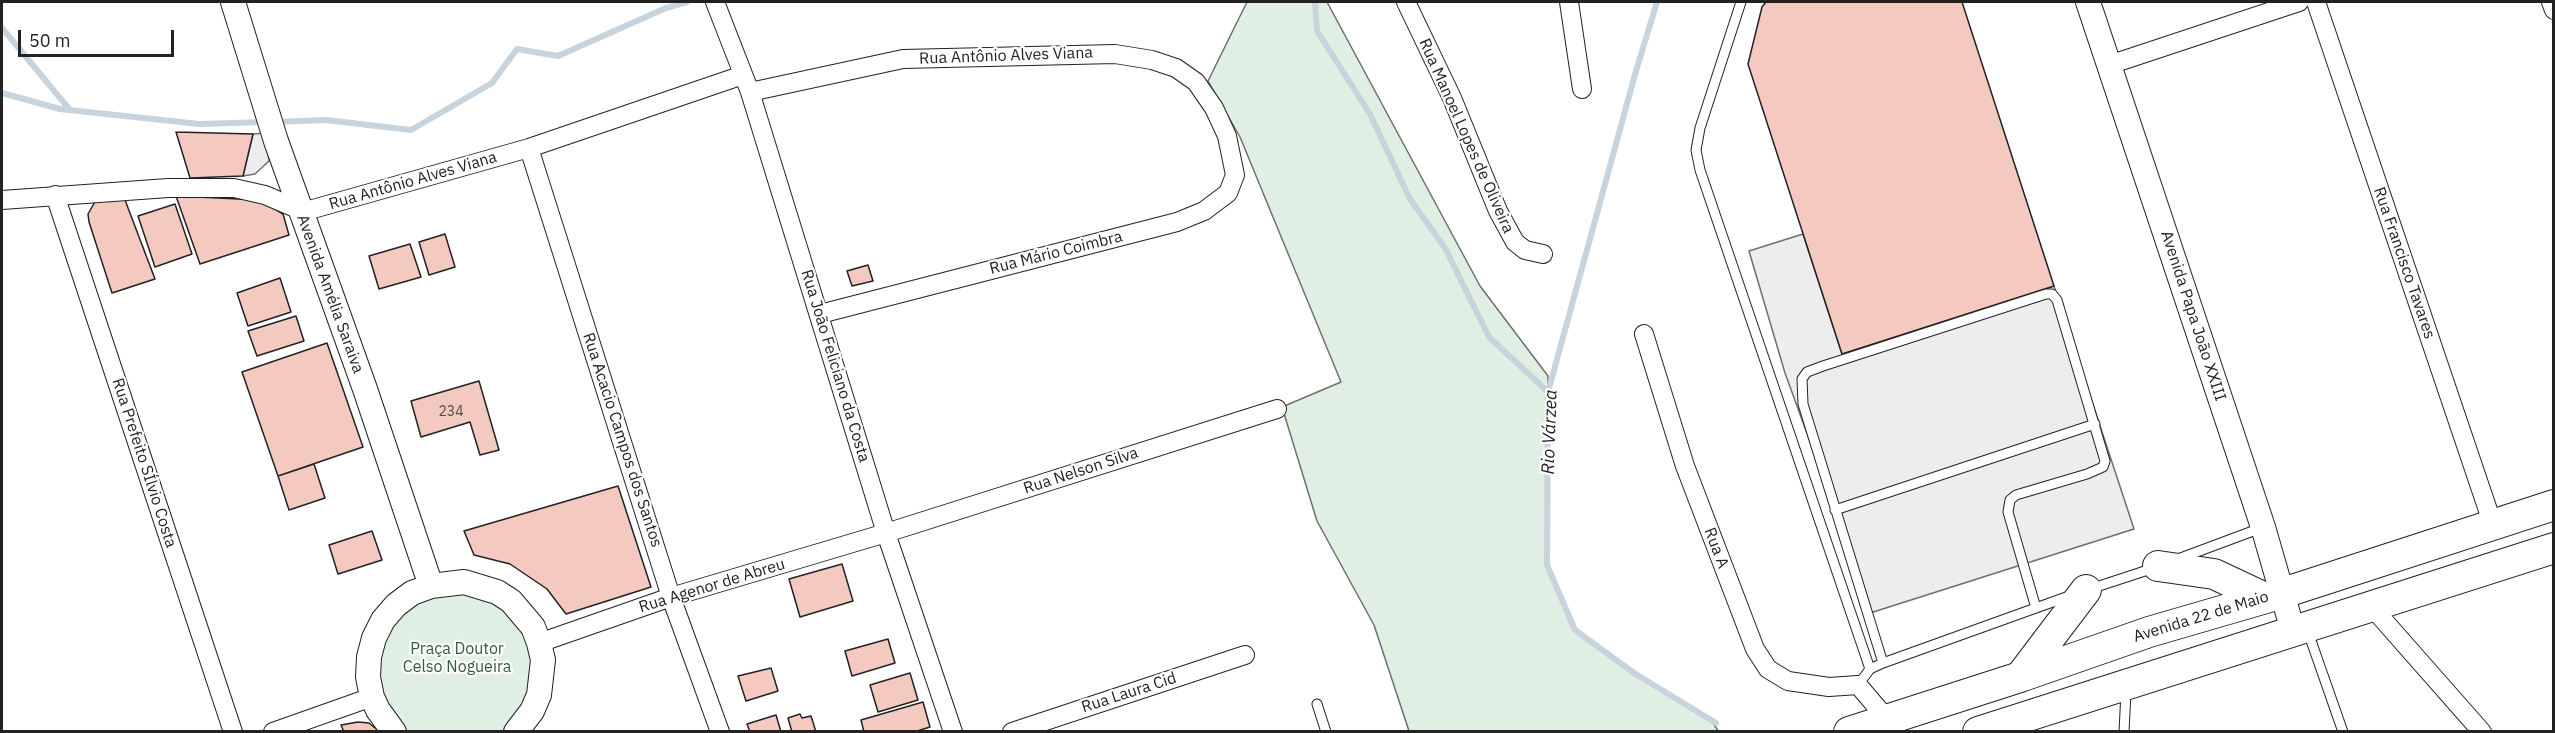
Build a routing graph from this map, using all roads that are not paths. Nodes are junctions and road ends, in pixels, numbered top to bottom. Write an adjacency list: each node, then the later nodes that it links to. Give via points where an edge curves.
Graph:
1 (233, 2): 19 (street, Avenida Amélia Saraiva)
2 (1407, 2): 20 (street, Rua Manoel Lopes de Oliveira, via 1509,231 1525,250)
3 (1569, 2): 13 (street)
4 (1741, 2): 42 (lane, via 1696,150)
5 (2088, 2): 11 (street, Avenida Papa João XXIII)
6 (2300, 2): 11 (street)
7 (2316, 2): 27 (street, Rua Francisco Tavares)
8 (2551, 2): 10 (street)
9 (717, 7): 12 (street, Rua João Feliciano da Costa)
10 (2553, 10)
11 (2109, 65): 28 (street, Avenida Papa João XXIII)
12 (743, 75): 14 (street, Rua João Feliciano da Costa); 16 (street, Rua Antônio Alves Viana)
13 (1582, 89)
14 (750, 92): 15 (street, Rua Antônio Alves Viana, via 903,59 1115,54 1168,65 1196,82); 21 (street, Rua João Feliciano da Costa)
15 (1227, 136): 21 (street, Rua Mário Coimbra, via 1235,175 1227,194 1204,211 1177,222)
16 (529, 148): 19 (street, Rua Antônio Alves Viana, via 348,201); 35 (street, Rua Acacio Campos dos Santos)
17 (55, 195): 18 (street); 19 (street, via 234,188 265,195); 49 (street, Rua Prefeito SÍlvio Costa)
18 (2, 200)
19 (300, 210): 32 (street, Avenida Amélia Saraiva)
20 (1543, 254)
21 (820, 314): 29 (street, Rua João Feliciano da Costa)
22 (1644, 334): 44 (street, Rua A, via 1684,466 1755,649 1768,669 1788,681 1829,687)
23 (1276, 409): 29 (street, Rua Nelson Silva)
24 (2096, 424): 26 (lane); 26 (lane, via 2052,294 1834,362 1807,372 1800,389); 37 (lane, via 2105,454 2103,466 2010,500 2008,512)
25 (2553, 505): 27 (main road, Avenida 22 de Maio)
26 (1835, 510): 41 (lane)
27 (2493, 525): 34 (main road, Avenida 22 de Maio)
28 (2263, 527): 31 (lane); 34 (street, Avenida Papa João XXIII)
29 (886, 533): 35 (street, Rua Agenor de Abreu); 54 (street, Rua João Feliciano da Costa)
30 (2552, 554): 36 (main road)
31 (2158, 566): 33 (lane); 34 (main road, via 2214,574)
32 (431, 586): 39 (street, via 464,582 497,592 523,613); 46 (street, via 412,593 383,620 369,657)
33 (2086, 591): 37 (lane); 43 (main road)
34 (2273, 595): 38 (street, Avenida Papa João XXIII); 43 (main road, Avenida 22 de Maio, via 2149,632)
35 (671, 597): 39 (street, Rua Agenor de Abreu); 53 (street, Rua Acacio Campos dos Santos)
36 (2371, 606): 38 (main road); 61 (street)
37 (2036, 608): 41 (lane)
38 (2300, 629): 45 (main road); 60 (lane)
39 (539, 643): 52 (street, via 543,669 539,695)
40 (1245, 655): 55 (street, Rua Laura Cid)
41 (1883, 663): 42 (lane)
42 (1870, 669): 44 (lane)
43 (2020, 677): 48 (main road, Avenida 22 de Maio)
44 (1858, 685): 48 (street)
45 (2126, 685): 58 (main road); 59 (lane)
46 (372, 697): 50 (street); 51 (street)
47 (1317, 704): 56 (lane)
48 (1892, 725): 57 (main road, Avenida 22 de Maio)
49 (233, 732)
50 (273, 732)
51 (394, 732)
52 (516, 732)
53 (720, 732)
54 (953, 732)
55 (1012, 732)
56 (1326, 732)
57 (1849, 732)
58 (1978, 732)
59 (2124, 732)
60 (2343, 732)
61 (2482, 732)

